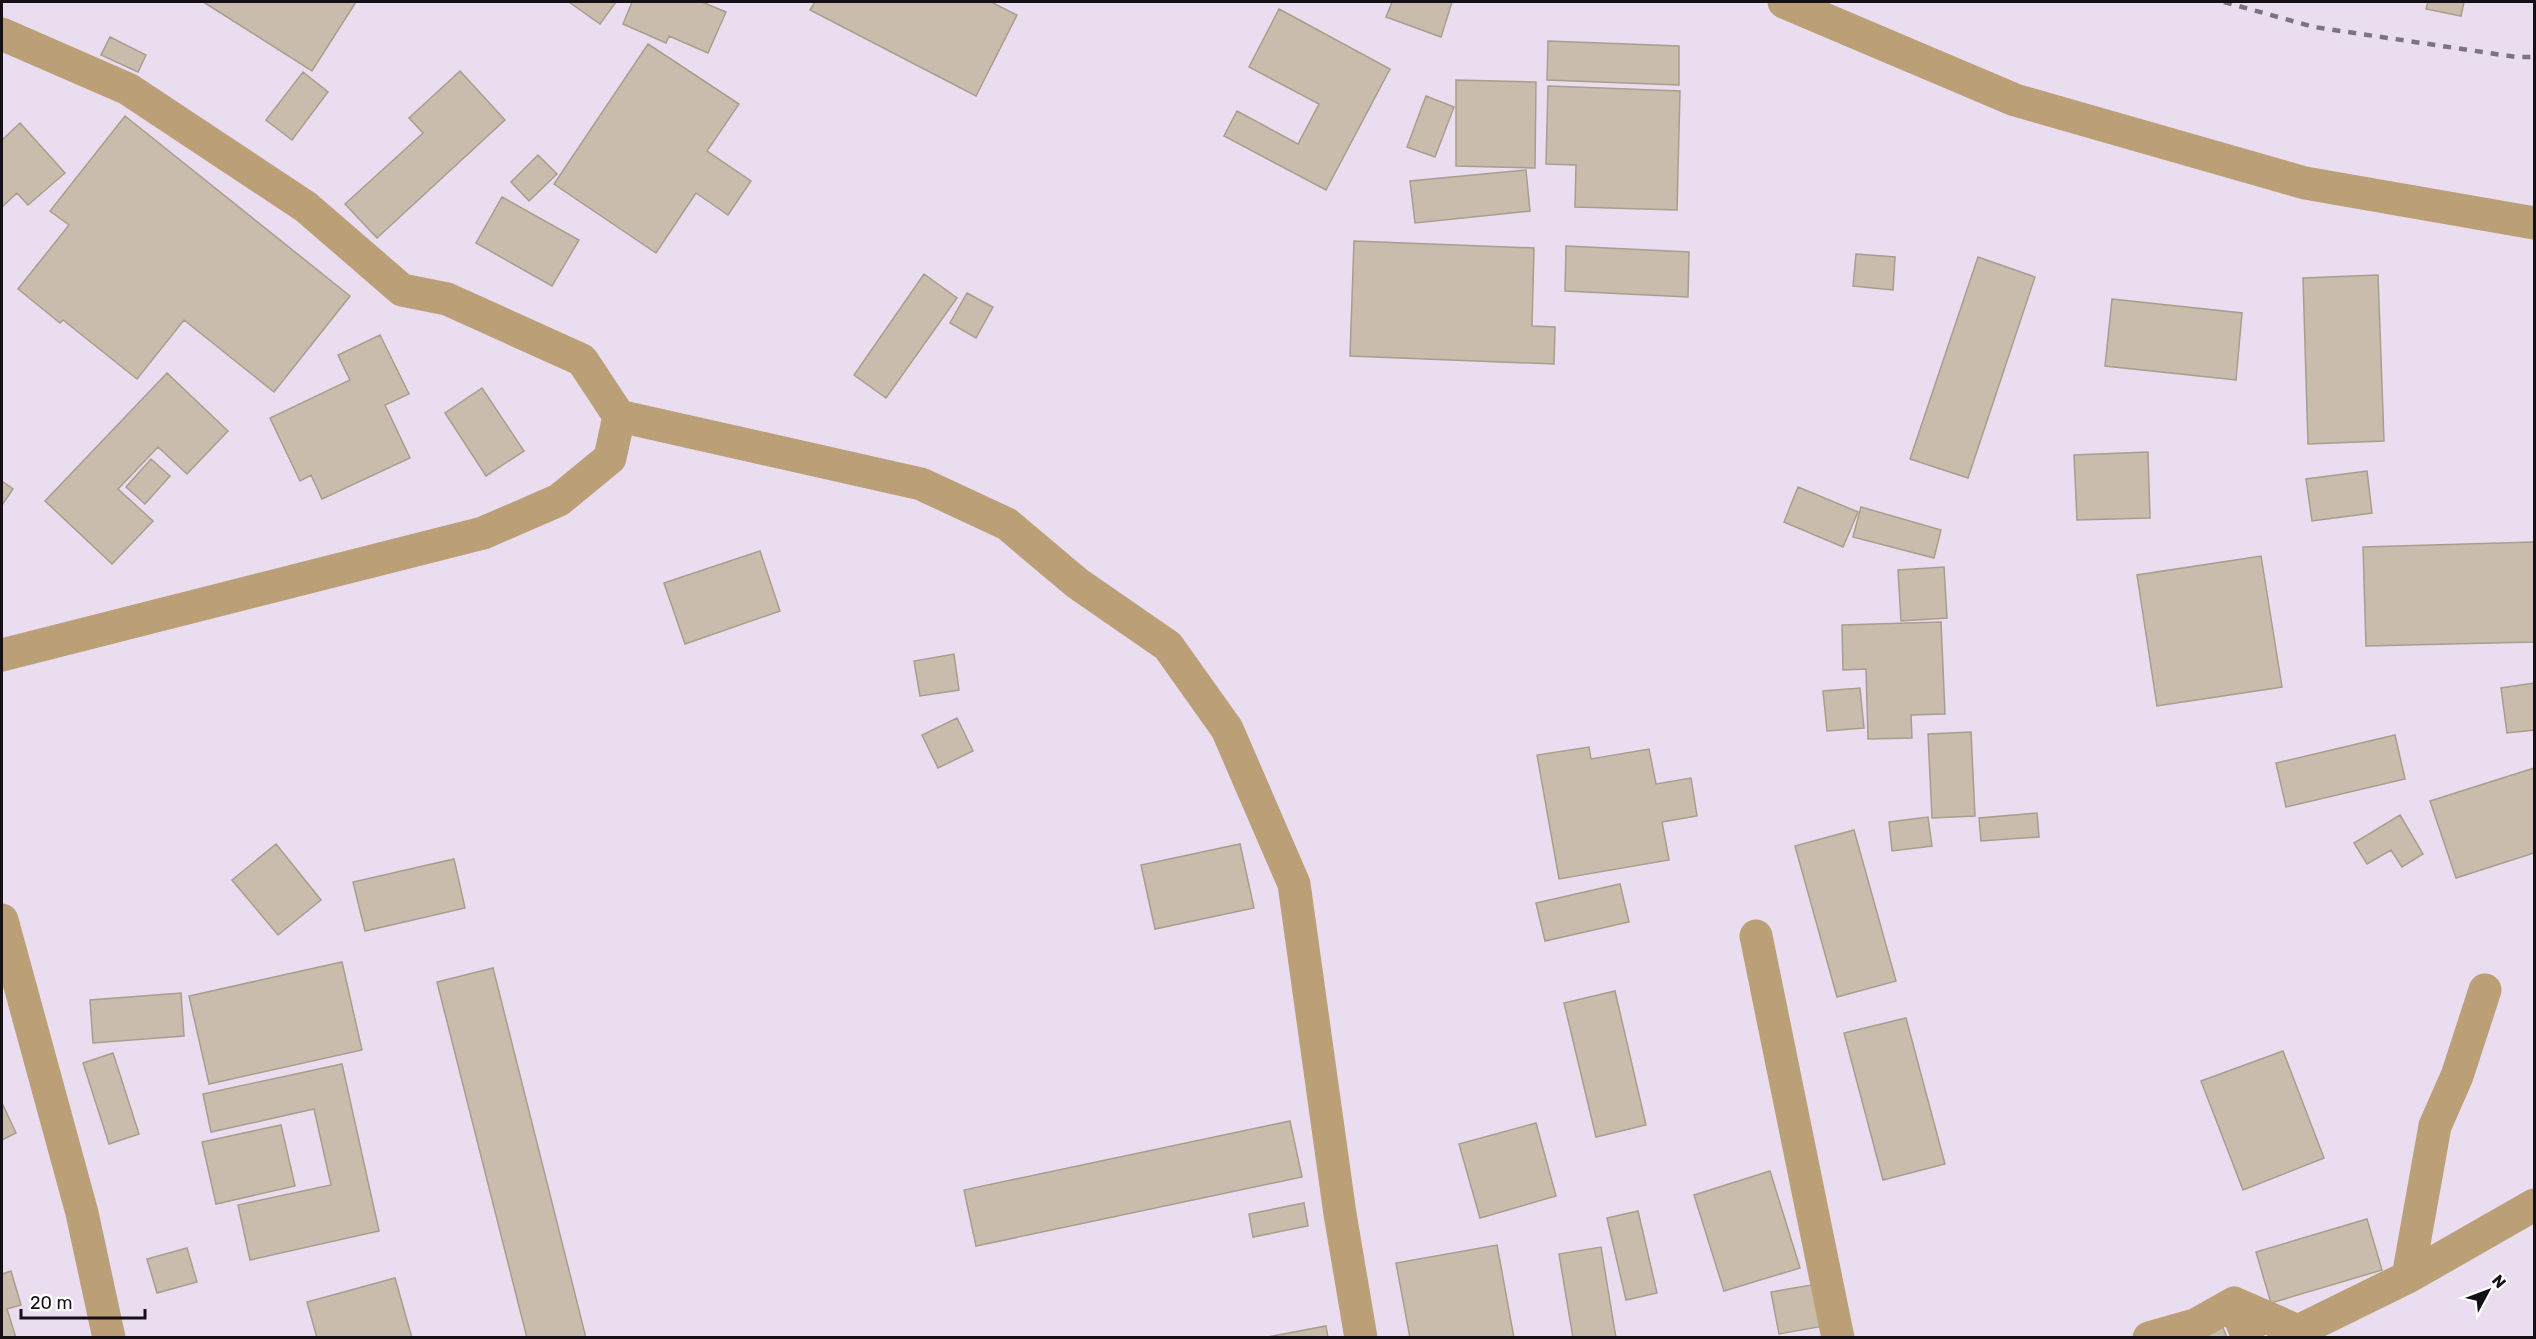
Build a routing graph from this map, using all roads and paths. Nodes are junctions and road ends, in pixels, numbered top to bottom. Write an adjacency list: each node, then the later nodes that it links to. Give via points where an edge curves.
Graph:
1 (1784, 2): 3 (street, via 2015,100 2305,183)
2 (2, 34): 4 (street, via 128,89 306,207 402,290 447,299 582,360)
3 (2535, 223)
4 (619, 416): 5 (street, via 609,458 559,500 483,533); 13 (street, via 921,484 1007,524 1077,583 1168,645 1227,729 1294,884)
5 (2, 655)
6 (2, 920): 12 (street, via 82,1213)
7 (1756, 936): 14 (street)
8 (2485, 990): 10 (street, via 2457,1076 2435,1126)
9 (2535, 1205): 10 (street)
10 (2408, 1277): 11 (street, via 2298,1331)
11 (2234, 1303): 15 (street, via 2195,1325); 16 (street)
12 (109, 1338)
13 (1361, 1338)
14 (1838, 1338)
15 (2149, 1338)
16 (2248, 1338)

